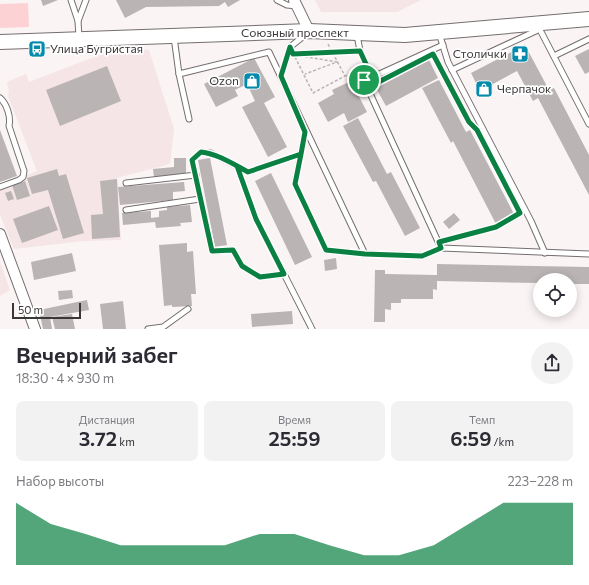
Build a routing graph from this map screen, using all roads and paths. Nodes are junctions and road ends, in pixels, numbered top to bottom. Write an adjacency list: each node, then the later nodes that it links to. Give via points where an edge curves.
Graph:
1 (71, 0): 6 (lane)
2 (86, 0): 6 (lane)
3 (277, 0): 4 (lane, via 287,5)
4 (295, 3): 8 (street)
5 (589, 19): 7 (street, Союзный проспект)
6 (78, 21): 12 (lane)
7 (538, 26): 11 (street, Союзный проспект); 19 (lane); 22 (lane)
8 (315, 32): 9 (street, Союзный проспект); 10 (street, Союзный проспект); 16 (path); 25 (lane, via 290,47)
9 (356, 33): 11 (street, Союзный проспект); 15 (lane)
10 (173, 36): 12 (street, Союзный проспект); 23 (lane)
11 (441, 38): 22 (lane); 27 (lane)
12 (79, 39): 14 (street, Союзный проспект)
13 (589, 39): 19 (lane)
14 (0, 42)
15 (360, 51): 16 (path); 21 (lane)
16 (333, 53): 17 (path); 20 (path)
17 (293, 54): 20 (path); 24 (path)
18 (433, 54): 31 (path, via 469,122)
19 (554, 56): 30 (lane)
20 (337, 62): 24 (path); 26 (path)
21 (366, 64): 26 (path); 27 (lane, via 362,76)
22 (452, 70): 44 (lane, via 531,221)
23 (179, 74): 25 (lane, via 269,52); 29 (lane)
24 (304, 75): 26 (path, via 313,92)
25 (281, 76): 32 (lane)
26 (345, 76)
27 (364, 80): 42 (lane)
28 (0, 98): 37 (lane, via 11,120 9,126 24,171 23,177 19,180)
29 (189, 119)
30 (589, 124)
31 (477, 130)
32 (305, 132): 33 (lane); 45 (lane)
33 (301, 154): 34 (lane, via 248,172); 45 (lane, via 295,184 326,250)
34 (237, 166): 35 (lane, via 211,153 201,152 192,160); 47 (path, via 256,219)
35 (196, 176): 36 (lane); 38 (lane)
36 (126, 183)
37 (0, 187)
38 (200, 199): 39 (lane); 47 (lane, via 212,251 233,250 242,266 260,277)
39 (126, 210)
40 (520, 213): 42 (path, via 496,227)
41 (0, 234): 49 (street)
42 (439, 242): 43 (lane)
43 (441, 248): 44 (lane); 45 (lane, via 422,256)
44 (545, 253): 46 (lane)
45 (365, 254)
46 (589, 254)
47 (284, 274): 51 (lane)
48 (188, 309): 50 (lane, via 163,327)
49 (35, 329)
50 (148, 329)
51 (312, 329)

